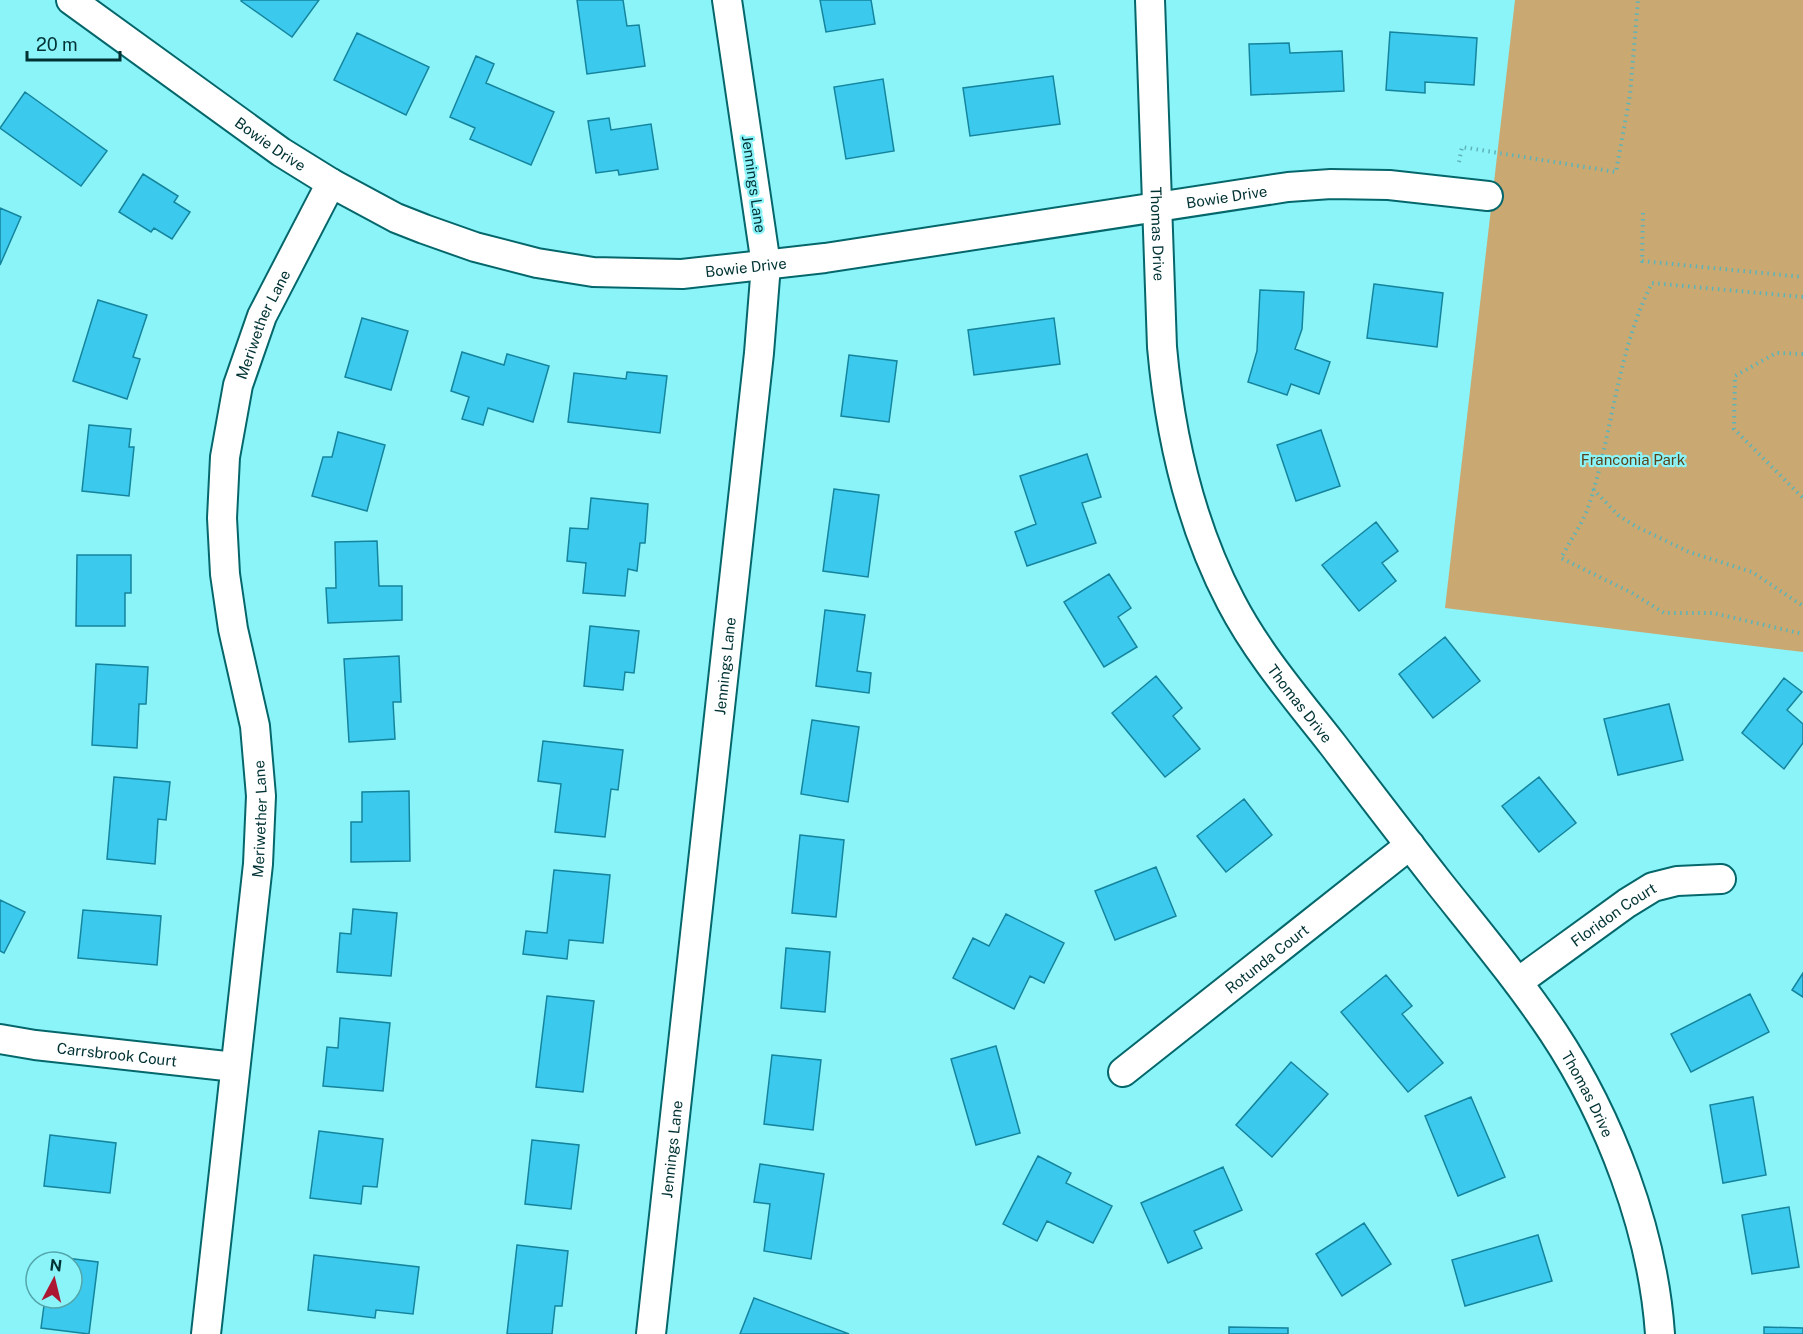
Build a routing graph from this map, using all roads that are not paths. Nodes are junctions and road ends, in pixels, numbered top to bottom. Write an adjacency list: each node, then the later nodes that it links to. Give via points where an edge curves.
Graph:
1 (71, 0): 4 (street, Bowie Drive, via 280,152)
2 (727, 0): 7 (street, Jennings Lane)
3 (1150, 0): 6 (street, Thomas Drive)
4 (331, 183): 7 (street, Bowie Drive, via 424,229 537,263 593,272 682,274); 12 (street, Meriwether Lane, via 262,316 238,385 225,457 225,574 255,726 261,796 258,864)
5 (1488, 196): 6 (street, Bowie Drive, via 1389,185 1331,184)
6 (1159, 207): 7 (street, Bowie Drive); 8 (street, Thomas Drive, via 1167,403 1182,475 1203,540 1231,602 1259,649)
7 (766, 265): 15 (street, Jennings Lane)
8 (1410, 846): 10 (street, Thomas Drive); 13 (street, Rotunda Court)
9 (1721, 879): 10 (street, Floridon Court, via 1677,881 1653,887)
10 (1518, 982): 16 (street, Thomas Drive, via 1574,1066 1623,1173 1646,1248)
11 (0, 1039): 12 (street, Carrsbrook Court)
12 (235, 1068): 14 (street, Meriwether Lane)
13 (1123, 1072)
14 (206, 1334)
15 (651, 1334)
16 (1660, 1334)

